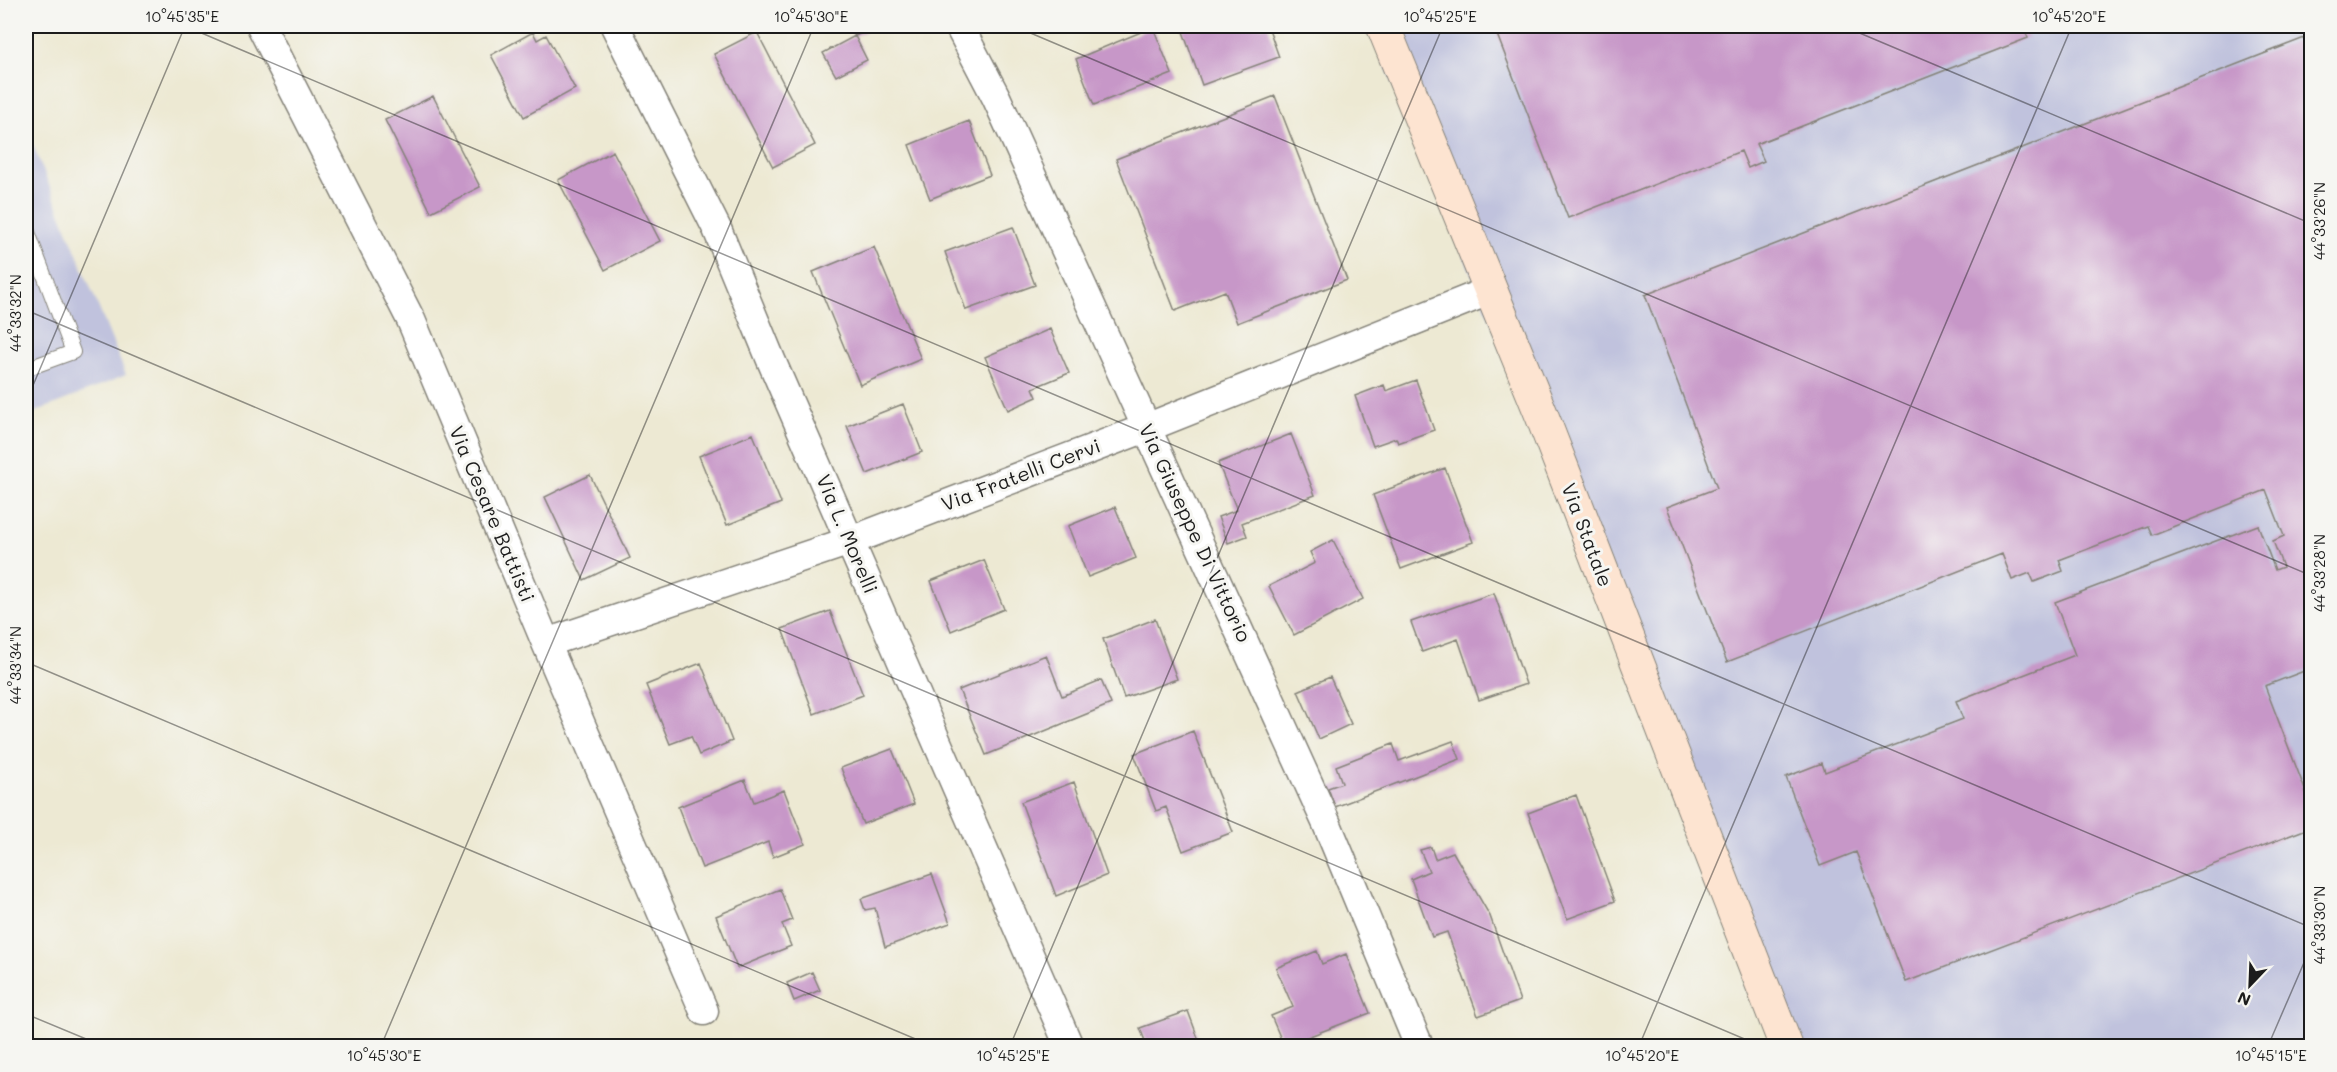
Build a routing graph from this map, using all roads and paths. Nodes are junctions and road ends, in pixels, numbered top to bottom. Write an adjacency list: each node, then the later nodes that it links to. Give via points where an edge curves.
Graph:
1 (261, 26): 10 (street, Via Cesare Battisti, via 411,320)
2 (615, 26): 9 (street, Via L. Morelli, via 717,229)
3 (959, 26): 8 (street, Via Giuseppe Di Vittorio, via 996,96)
4 (1383, 26): 6 (main road, Via Statale)
5 (26, 227): 7 (lane, via 73,352)
6 (1491, 290): 8 (street, Via Fratelli Cervi); 14 (main road, Via Statale)
7 (26, 369)
8 (1146, 428): 9 (street, Via Fratelli Cervi); 13 (street, Via Giuseppe Di Vittorio, via 1326,822)
9 (850, 541): 10 (street, Via Fratelli Cervi); 12 (street, Via L. Morelli)
10 (546, 643): 11 (street, Via Cesare Battisti)
11 (704, 1011)
12 (1069, 1047)
13 (1419, 1047)
14 (1786, 1047)

